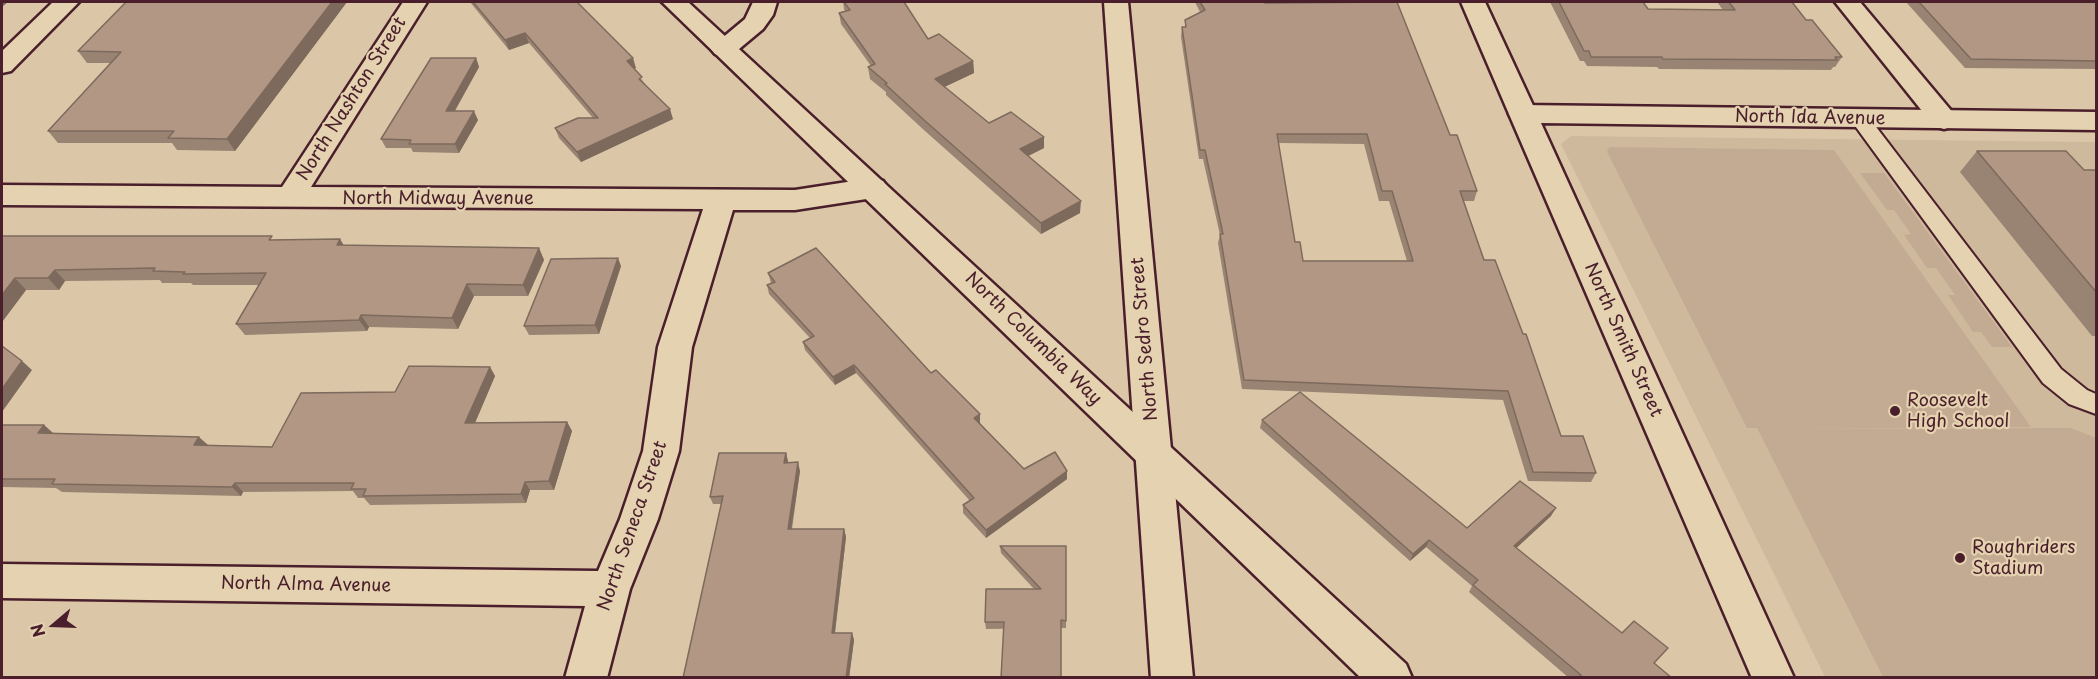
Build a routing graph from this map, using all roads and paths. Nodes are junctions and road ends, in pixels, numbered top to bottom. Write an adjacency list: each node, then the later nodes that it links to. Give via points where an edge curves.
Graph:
1 (67, 2): 9 (street)
2 (414, 2): 16 (street, North Nashton Street)
3 (674, 2): 8 (street, North Columbia Way)
4 (765, 2): 8 (street, via 754,24)
5 (1116, 2): 19 (street, North Sedro Street)
6 (1473, 2): 10 (street, North Smith Street)
7 (1847, 2): 12 (street)
8 (724, 49): 14 (street, North Columbia Way)
9 (2, 65)
10 (1523, 114): 11 (street, North Ida Avenue); 25 (street, North Smith Street)
11 (1860, 119): 12 (street, North Ida Avenue); 18 (lane, via 2052,376 2078,397)
12 (1944, 120): 13 (street, North Ida Avenue)
13 (2097, 121)
14 (873, 188): 17 (street, North Midway Avenue, via 795,200); 19 (street, North Columbia Way)
15 (2, 195): 16 (street, North Midway Avenue)
16 (290, 197): 17 (street, North Midway Avenue)
17 (721, 201): 21 (street, North Seneca Street, via 675,347 661,451)
18 (2097, 404)
19 (1156, 456): 23 (street, North Sedro Street); 24 (street, North Columbia Way)
20 (2, 580): 21 (street, North Alma Avenue)
21 (610, 590): 22 (street, North Seneca Street)
22 (586, 678)
23 (1172, 678)
24 (1390, 678)
25 (1773, 678)

